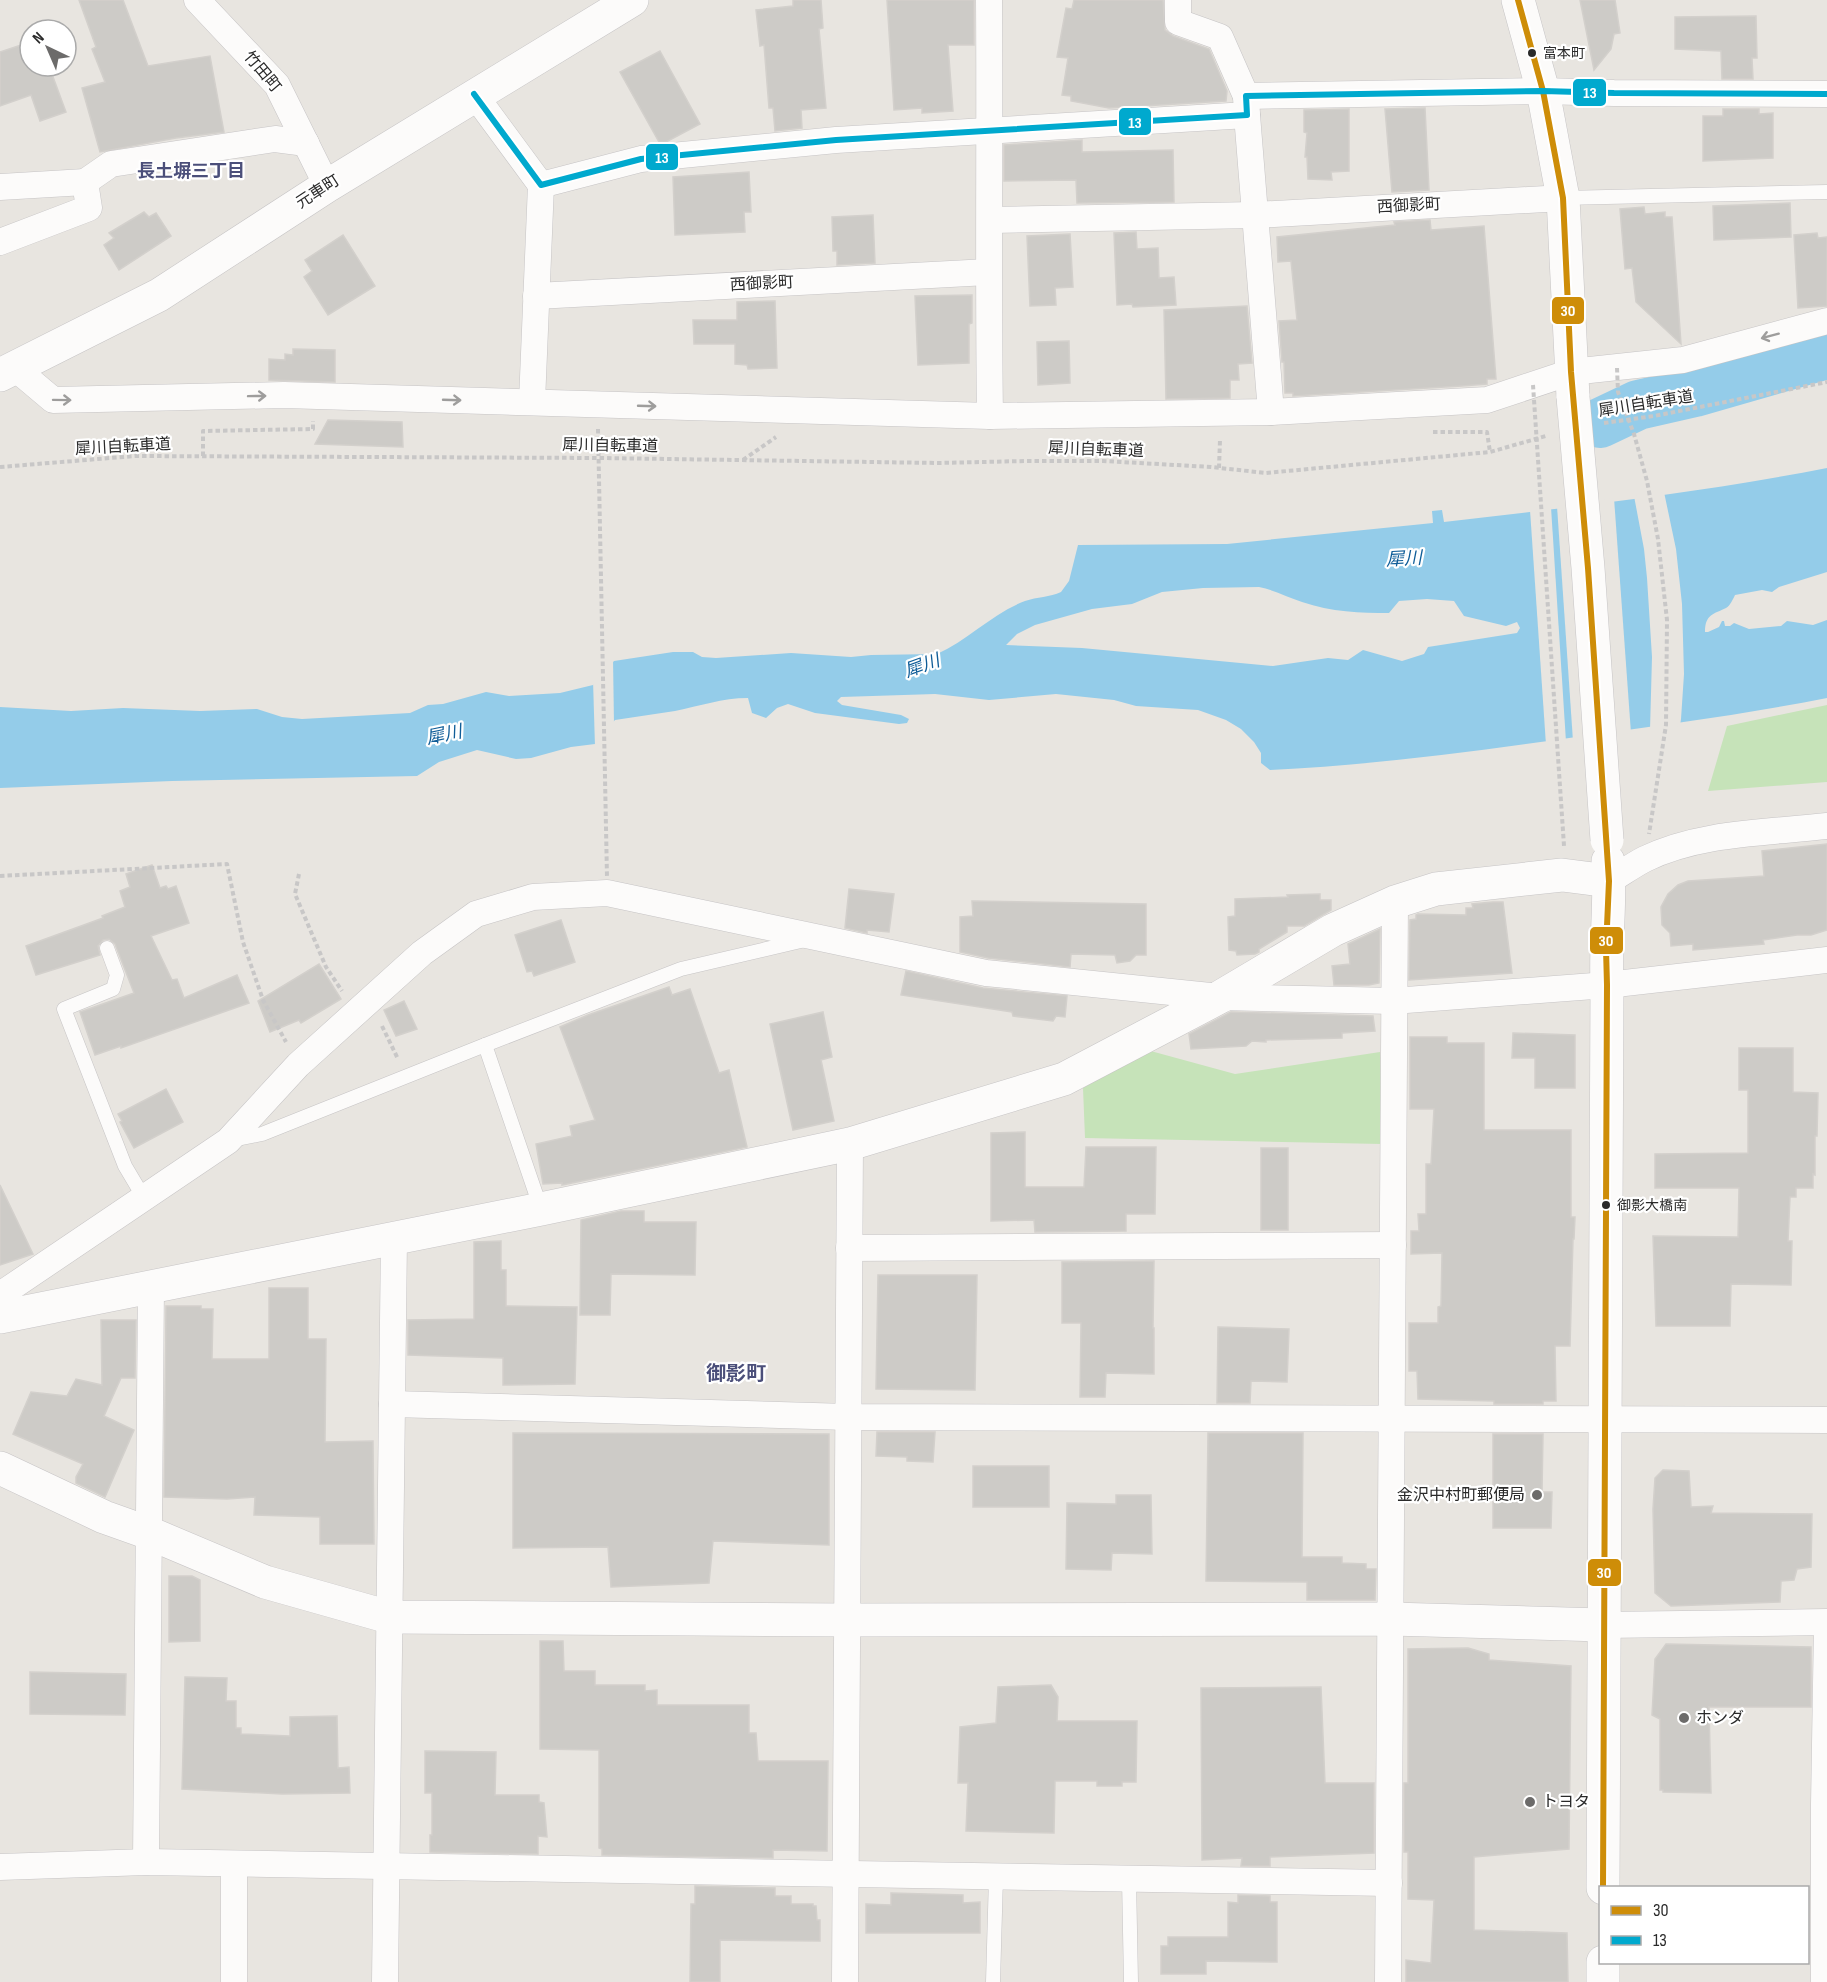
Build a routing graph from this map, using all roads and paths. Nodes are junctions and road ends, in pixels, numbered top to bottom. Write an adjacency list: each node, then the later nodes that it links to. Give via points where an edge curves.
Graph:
1 (197, 0): 11 (street, 竹田町, via 277,85)
2 (632, 0): 7 (street, 元車町)
3 (989, 0): 10 (street)
4 (1178, 0): 9 (street, via 1178,22 1220,37)
5 (1518, 0): 6 (street)
6 (1543, 91): 8 (street); 9 (street); 17 (street)
7 (474, 94): 13 (street); 14 (street, 元車町)
8 (1827, 94)
9 (1246, 105): 10 (street); 18 (street)
10 (990, 129): 13 (street, via 641,159); 19 (street)
11 (306, 143): 12 (street, via 275,139 111,164); 14 (street, 竹田町)
12 (85, 182): 15 (street); 20 (street, via 89,208)
13 (541, 184): 22 (street)
14 (327, 186): 25 (street, 元車町, via 159,295)
15 (0, 187)
16 (1827, 192): 17 (lane, 西御影町)
17 (1563, 198): 18 (street, 西御影町); 27 (street)
18 (1255, 215): 19 (street, 西御影町); 31 (street)
19 (990, 220): 21 (street)
20 (0, 242)
21 (988, 272): 22 (street, 西御影町); 32 (street)
22 (536, 296): 30 (street)
23 (1827, 321): 24 (street, one-way to 24, via 1683,360)
24 (1617, 368): 27 (street); 41 (path, bridge, via 1618,392 1647,480 1659,539 1667,620 1666,725)
25 (8, 372): 29 (street, one-way to 29, via 53,400)
26 (1827, 382): 33 (path, 犀川自転車道)
27 (1572, 384): 28 (street); 46 (street, bridge)
28 (1533, 385): 31 (street, via 1487,400); 42 (path, bridge)
29 (314, 396): 30 (street, one-way to 30); 37 (path, via 313,429 203,430)
30 (532, 402): 32 (street, one-way to 32)
31 (1270, 412): 32 (street)
32 (990, 416)
33 (1600, 423)
34 (598, 429): 45 (path, bridge)
35 (1549, 435): 39 (path, 犀川自転車道, via 1490,452 1266,473)
36 (1229, 439): 39 (path, via 1219,441)
37 (203, 456): 38 (path, 犀川自転車道, via 135,456); 39 (path, 犀川自転車道, via 1092,461)
38 (0, 467)
39 (1220, 468)
40 (1827, 826): 46 (street, via 1685,844 1645,859)
41 (1649, 834)
42 (1564, 846)
43 (299, 874): 54 (path, via 295,894 326,966)
44 (0, 876): 56 (path, via 227,864 243,942 263,1000)
45 (607, 877)
46 (1609, 881): 47 (street, via 1562,875 1436,888); 51 (street)
47 (1395, 902): 52 (street, via 1332,930); 53 (street)
48 (817, 937): 52 (street, via 986,973); 54 (street, via 607,893 532,897 476,914 422,953); 55 (lane, via 681,969)
49 (107, 948): 60 (lane, via 117,975 112,989 64,1009 125,1166)
50 (1827, 960): 51 (street)
51 (1607, 985): 53 (street); 71 (street)
52 (1220, 996): 53 (street); 59 (street, via 1064,1078)
53 (1393, 1001): 63 (street)
54 (363, 1007): 56 (street); 57 (path)
55 (485, 1045): 57 (lane); 61 (lane)
56 (298, 1065): 58 (street)
57 (406, 1076): 58 (lane, via 262,1134)
58 (228, 1141): 60 (street)
59 (850, 1144): 61 (street); 64 (street)
60 (144, 1198): 66 (street)
61 (541, 1209): 62 (street)
62 (394, 1239): 65 (street); 68 (street)
63 (1393, 1245): 64 (street); 70 (street)
64 (849, 1248): 69 (street)
65 (151, 1287): 67 (street); 74 (street)
66 (0, 1295)
67 (0, 1317)
68 (392, 1404): 69 (street); 75 (street)
69 (848, 1417): 70 (street); 77 (street)
70 (1392, 1419): 71 (street); 76 (street)
71 (1604, 1419): 72 (street); 79 (street)
72 (1827, 1420)
73 (0, 1468): 74 (street, via 104,1517)
74 (149, 1533): 75 (street, via 265,1582); 80 (street)
75 (389, 1617): 77 (street); 83 (street)
76 (1391, 1619): 77 (street); 79 (street); 87 (street)
77 (847, 1620): 84 (street)
78 (1827, 1624): 79 (street); 97 (street)
79 (1602, 1625): 88 (street)
80 (146, 1862): 81 (street); 82 (street)
81 (234, 1864): 83 (street); 90 (street)
82 (0, 1867)
83 (386, 1867): 84 (street); 91 (street)
84 (846, 1874): 85 (street); 92 (street)
85 (996, 1877): 86 (street); 93 (lane)
86 (1129, 1879): 87 (street); 94 (lane)
87 (1389, 1883): 95 (street)
88 (1603, 1886)
89 (1603, 1964): 96 (street)
90 (234, 1982)
91 (385, 1982)
92 (845, 1982)
93 (993, 1982)
94 (1131, 1982)
95 (1388, 1982)
96 (1603, 1982)
97 (1824, 1982)

